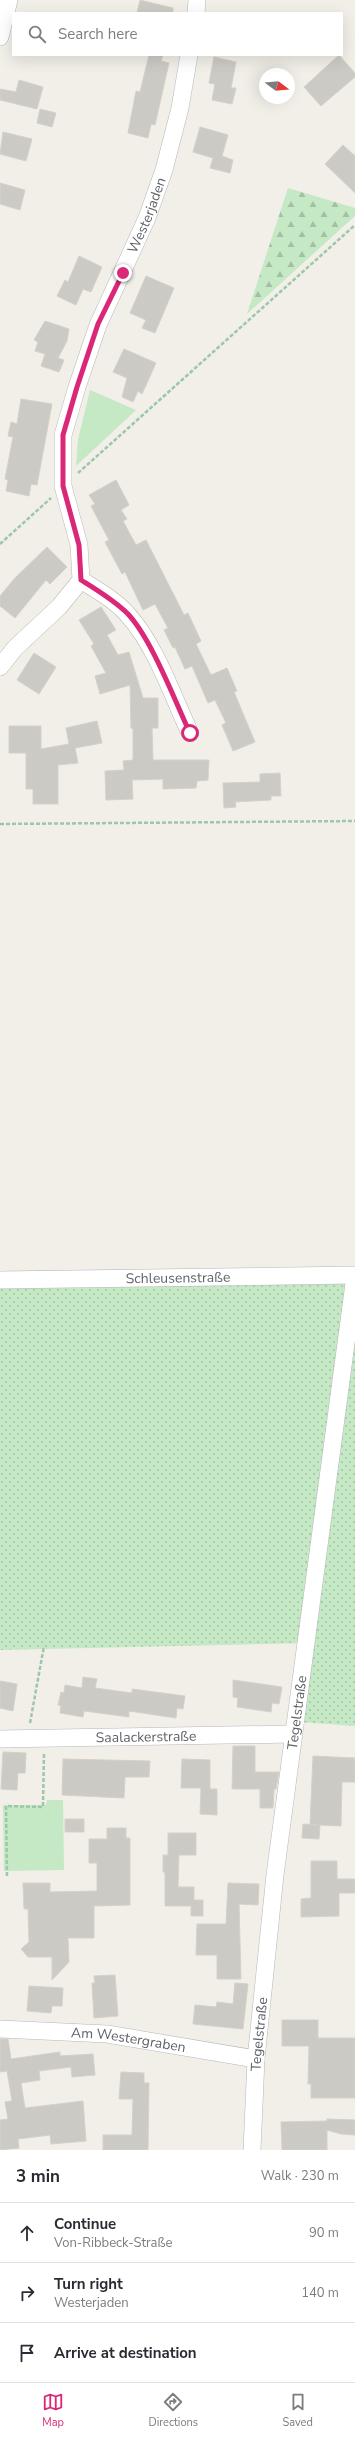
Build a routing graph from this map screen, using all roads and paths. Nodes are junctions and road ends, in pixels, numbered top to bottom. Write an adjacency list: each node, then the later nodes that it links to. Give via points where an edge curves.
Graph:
1 (9, 0): 4 (street)
2 (198, 0): 3 (street)
3 (196, 12)
4 (0, 37)
5 (189, 56): 7 (street, Westerjaden, via 180,108 164,170 147,218 98,324 77,387 63,435)
6 (355, 225): 7 (path)
7 (63, 486): 8 (path); 9 (street, Westerjaden, via 79,545)
8 (0, 544)
9 (81, 580): 10 (street, via 59,608 15,648); 11 (street, via 105,595 128,615 152,651)
10 (0, 667)
11 (190, 733)
12 (355, 821): 13 (path)
13 (0, 824)
14 (355, 1275): 15 (street, Schleusenstraße); 17 (street, Tegelstraße)
15 (0, 1280)
16 (44, 1646): 19 (path)
17 (292, 1734): 20 (street, Saalackerstraße); 23 (street, Tegelstraße)
18 (0, 1739): 19 (street, Saalackerstraße)
19 (27, 1739): 20 (street, Saalackerstraße)
20 (45, 1739): 21 (path, via 43,1807 6,1806)
21 (6, 1876)
22 (0, 2029): 23 (street, Am Westergraben, via 108,2034)
23 (256, 2059): 24 (street, Tegelstraße)
24 (252, 2150)

